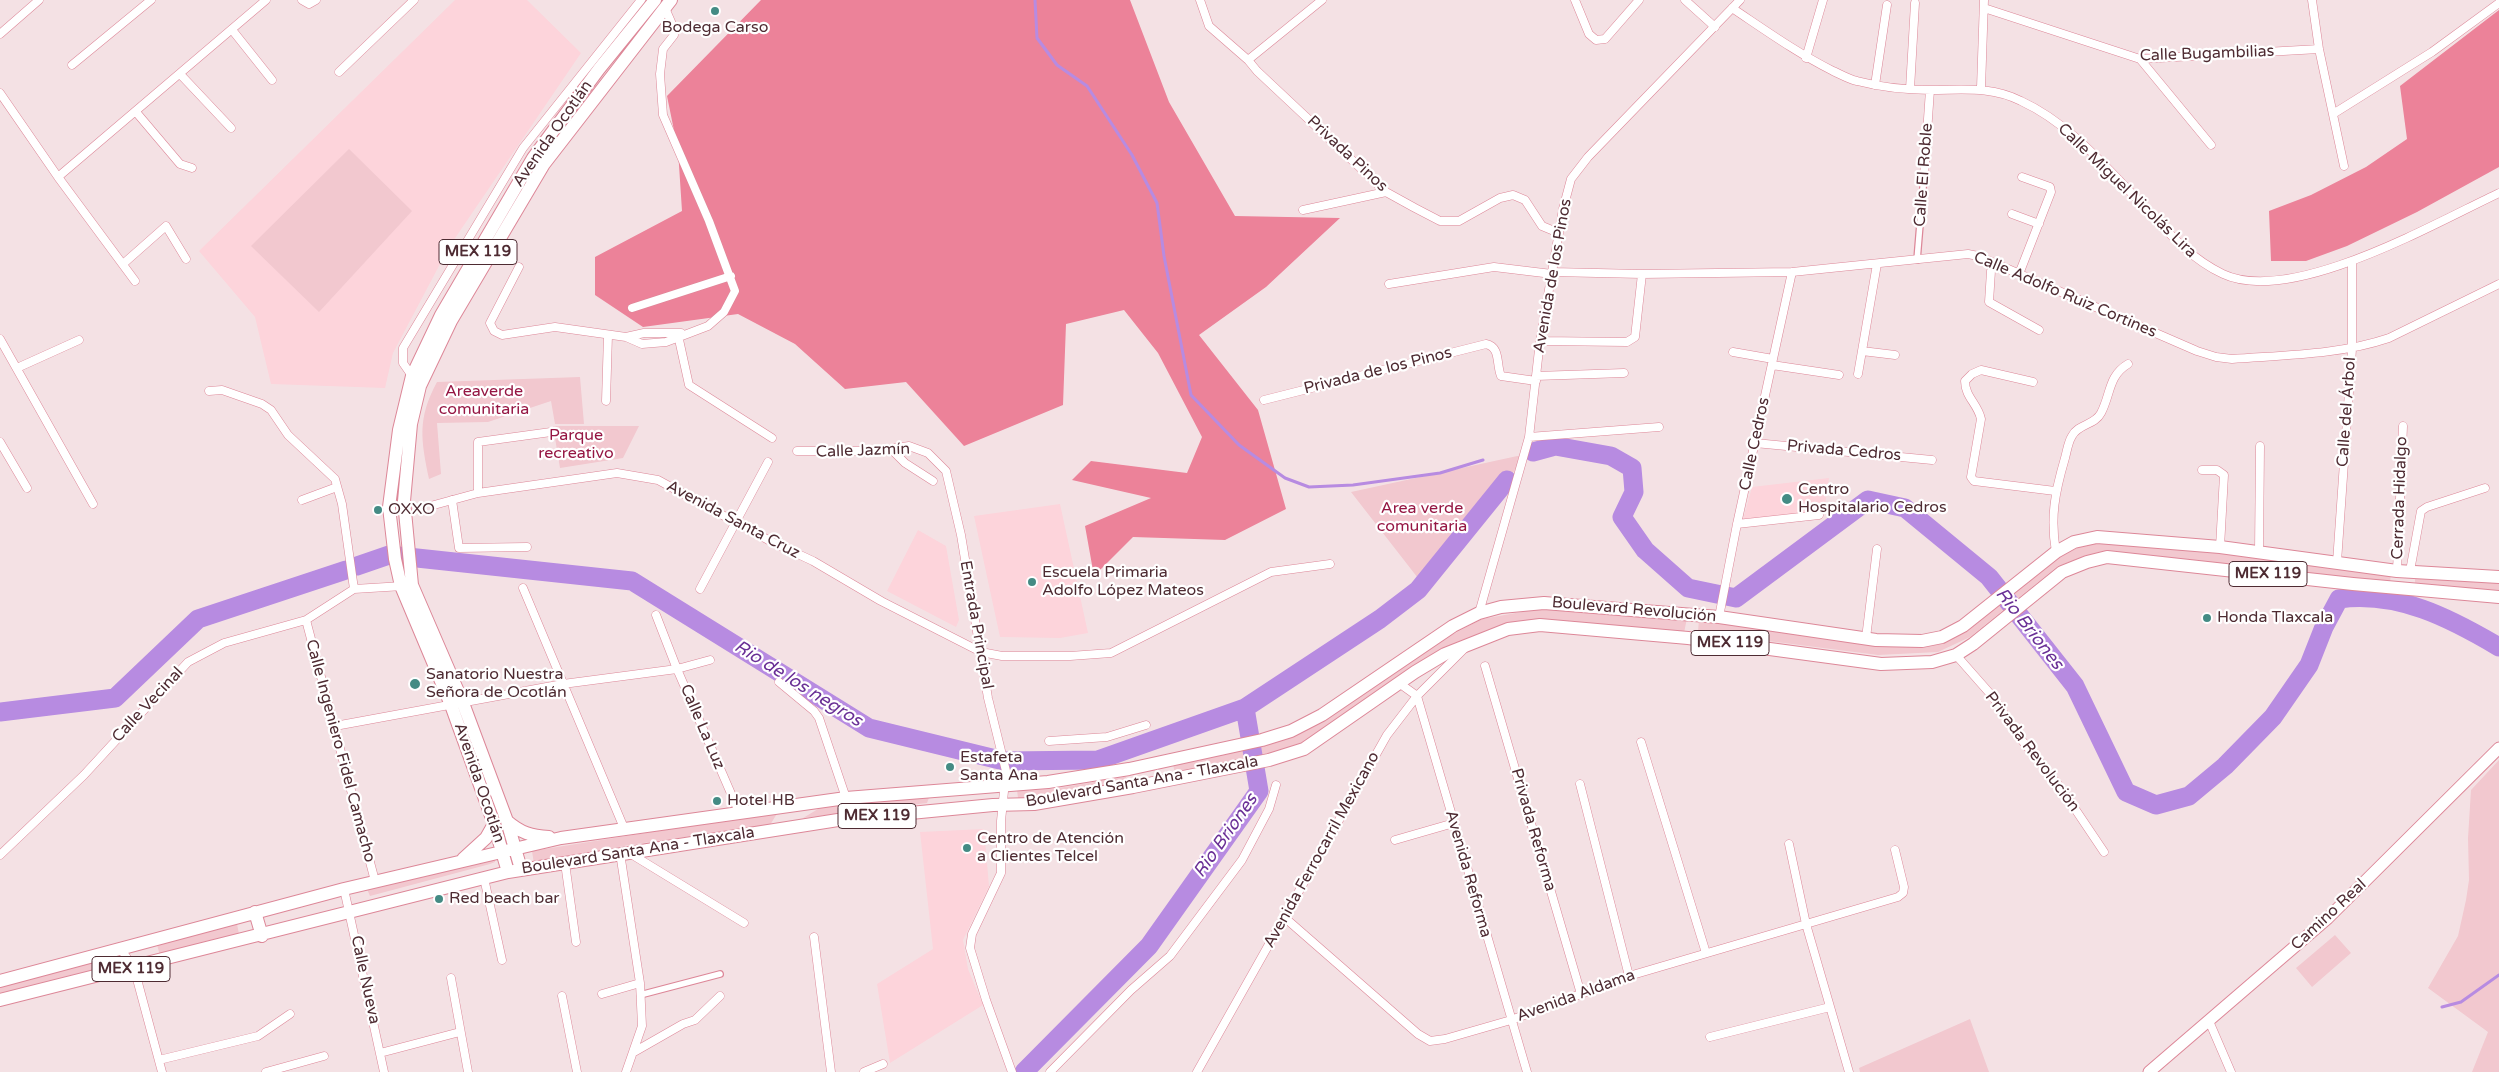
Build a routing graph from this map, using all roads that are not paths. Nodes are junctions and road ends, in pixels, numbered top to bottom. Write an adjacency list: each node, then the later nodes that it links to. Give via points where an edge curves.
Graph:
1 (39, 0): 16 (street)
2 (151, 0): 30 (street)
3 (266, 0): 24 (street)
4 (302, 0): 5 (street, via 309,4)
5 (316, 0)
6 (414, 0): 31 (street)
7 (641, 0): 88 (street, via 523,148 404,348 403,363)
8 (1200, 0): 29 (street, Privada Pinos, via 1209,26)
9 (1322, 0): 29 (street)
10 (1575, 0): 11 (street, via 1589,34 1596,40 1605,39)
11 (1639, 0)
12 (1685, 0): 23 (street)
13 (1740, 0): 22 (street, Avenida de los Pinos)
14 (1823, 0): 27 (street)
15 (2312, 0): 26 (street)
16 (29, 3): 25 (street)
17 (664, 3): 65 (street, via 674,35 663,49 660,74 664,115); 88 (main road, Avenida Ocotlán / MEX 119, via 599,69 533,158 441,316); 132 (main road, Avenida Ocotlán / MEX 119, via 544,164 451,321 420,386 411,424 404,501 410,565)
18 (1914, 3): 35 (street)
19 (2499, 3): 40 (street, via 2432,52)
20 (1984, 4): 28 (street, Calle Bugambilias); 36 (street)
21 (1887, 5): 34 (street)
22 (1732, 8): 23 (street, Avenida de los Pinos); 27 (street, Calle Miguel Nicolás Lira)
23 (1715, 27): 53 (street, Avenida de los Pinos, via 1588,157 1571,179)
24 (233, 31): 32 (street); 33 (street)
25 (0, 34)
26 (2319, 49): 28 (street, Calle Bugambilias); 40 (street)
27 (1806, 58): 34 (street, Calle Miguel Nicolás Lira, via 1854,81)
28 (2140, 59): 42 (street)
29 (1248, 60): 48 (street, Privada Pinos)
30 (72, 65)
31 (339, 72)
32 (180, 74): 39 (street); 41 (street)
33 (272, 80)
34 (1875, 84): 35 (street, Calle Miguel Nicolás Lira)
35 (1910, 88): 37 (street, Calle Miguel Nicolás Lira)
36 (1981, 88): 37 (street, Calle Miguel Nicolás Lira); 56 (street, Calle Miguel Nicolás Lira, via 2022,101 2054,120 2089,149 2191,255 2225,275 2249,281 2277,282)
37 (1930, 90): 45 (street, Calle El Roble)
38 (0, 93): 47 (street)
39 (136, 112): 44 (street, via 180,164); 47 (street)
40 (2333, 114): 43 (street)
41 (230, 128)
42 (2211, 145)
43 (2344, 166)
44 (192, 168)
45 (1924, 176): 55 (street, Calle El Roble)
46 (2022, 176): 52 (street, via 2050,187)
47 (58, 177): 58 (street)
48 (1386, 192): 50 (street); 53 (street, Privada Pinos, via 1440,221 1459,221 1500,198 1513,196 1525,200 1542,226)
49 (2499, 193): 56 (street, Calle Miguel Nicolás Lira)
50 (1303, 210)
51 (2012, 214): 52 (street)
52 (2039, 224): 64 (street)
53 (1559, 233): 62 (street, Avenida de los Pinos)
54 (186, 259): 58 (street, via 166,226)
55 (1917, 260): 57 (street, Calle Adolfo Ruiz Cortines, via 1968,254); 59 (street, Calle Adolfo Ruiz Cortines)
56 (2352, 261): 79 (street, Calle del Árbol)
57 (1995, 263): 64 (street, Calle Adolfo Ruiz Cortines); 70 (street, via 1991,271 1989,302)
58 (123, 264): 66 (street)
59 (1877, 264): 61 (street, Calle Adolfo Ruiz Cortines); 80 (street)
60 (518, 267): 72 (street, via 490,323 494,331 502,335 555,327)
61 (1792, 272): 63 (street, Calle Adolfo Ruiz Cortines); 83 (street, Calle Cedros)
62 (1552, 273): 63 (street, Calle Adolfo Ruiz Cortines); 67 (street, Calle Adolfo Ruiz Cortines, via 1494,267); 77 (street, Avenida de los Pinos)
63 (1642, 274): 77 (street, via 1636,337 1627,342)
64 (2019, 274): 79 (street, Calle Adolfo Ruiz Cortines, via 2216,358)
65 (731, 276): 69 (street); 73 (street, via 735,291 724,312 708,326)
66 (135, 282)
67 (1389, 284)
68 (2499, 284): 79 (street, Calle Adolfo Ruiz Cortines, via 2389,338)
69 (632, 308)
70 (2039, 330)
71 (648, 333): 73 (street); 74 (street); 78 (street)
72 (608, 335): 74 (street); 94 (street)
73 (678, 336): 78 (street, via 666,342); 99 (street, via 689,385)
74 (626, 337): 78 (street)
75 (0, 339): 85 (street)
76 (79, 340): 85 (street)
77 (1540, 341): 90 (street, Avenida de los Pinos)
78 (649, 344)
79 (2352, 349): 127 (street, Calle del Árbol)
80 (1862, 351): 82 (street); 87 (street)
81 (1733, 352): 83 (street)
82 (1895, 354)
83 (1772, 362): 89 (street); 101 (street, Calle Cedros)
84 (2128, 364): 113 (street, via 2115,373 2101,414 2072,436)
85 (17, 368): 117 (street)
86 (1624, 373): 90 (street)
87 (1858, 374)
88 (412, 376): 132 (main road, Avenida Ocotlán / MEX 119, via 389,507 396,566)
89 (1840, 376)
90 (1536, 378): 93 (street, Privada de los Pinos, via 1501,376 1496,350 1486,344); 98 (street, Avenida de los Pinos)
91 (2033, 382): 113 (street, via 1981,370 1966,381 1965,390 1980,412 1981,419 1971,477 1974,481)
92 (209, 391): 110 (street, via 222,390 244,396 271,410 288,436 323,466)
93 (1264, 400)
94 (606, 401)
95 (2403, 426): 129 (street, Cerrada Hidalgo)
96 (1659, 428): 98 (street)
97 (551, 432): 114 (street, via 478,442)
98 (1530, 437): 137 (street, Avenida de los Pinos)
99 (772, 438)
100 (0, 442): 111 (street)
101 (1755, 443): 106 (street, Privada Cedros); 121 (street, Calle Cedros)
102 (2260, 446): 126 (street)
103 (891, 449): 104 (street, Calle Jazmín); 105 (street, Calle Jazmín, via 909,446); 109 (street, via 905,463)
104 (797, 451)
105 (928, 453): 145 (street, Entrada Principal, via 946,471 953,495)
106 (1932, 460)
107 (768, 462): 120 (street)
108 (2202, 470): 123 (street, via 2217,470 2224,475)
109 (933, 481)
110 (337, 486): 115 (street); 134 (street)
111 (27, 488)
112 (2485, 488): 130 (street, Cerrada Hidalgo, via 2421,511)
113 (2054, 492): 125 (street, via 2052,517)
114 (478, 493): 116 (street, Avenida Santa Cruz); 120 (street, Avenida Santa Cruz, via 617,473 658,480)
115 (302, 500)
116 (452, 500): 118 (street, Avenida Santa Cruz); 122 (street, via 459,548)
117 (93, 504)
118 (434, 505)
119 (1819, 515): 121 (street)
120 (736, 523): 135 (street); 145 (street, Avenida Santa Cruz)
121 (1737, 524): 140 (street, Calle Cedros)
122 (528, 547)
123 (2220, 547): 125 (main road, Boulevard Revolución / MEX 119, via 2098,537 2074,542); 126 (main road, Boulevard Revolución / MEX 119)
124 (1877, 548): 143 (street)
125 (2056, 552): 143 (main road, Boulevard Revolución / MEX 119, via 1974,619 1942,637 1922,641)
126 (2259, 552): 127 (main road, Boulevard Revolución / MEX 119)
127 (2337, 562): 129 (main road, Boulevard Revolución / MEX 119)
128 (1330, 564): 145 (street, Avenida Santa Cruz, via 1271,572 1103,655 1002,656)
129 (2397, 570): 130 (main road, Boulevard Revolución / MEX 119)
130 (2410, 571): 131 (main road, Boulevard Revolución / MEX 119)
131 (2499, 577)
132 (407, 586): 134 (street, Calle Vecinal); 154 (main road, Avenida Ocotlán / MEX 119)
133 (523, 588): 152 (street)
134 (354, 589): 141 (street, Calle Vecinal)
135 (700, 589)
136 (2499, 597): 146 (main road, Boulevard Revolución / MEX 119, via 2107,557 2062,572 1986,635)
137 (1479, 613): 138 (main road, Boulevard Revolución / MEX 119, via 1501,607 1544,603); 157 (main road, Boulevard Revolución / MEX 119, via 1453,626 1322,715)
138 (1690, 614): 140 (main road, Boulevard Revolución / MEX 119); 142 (main road)
139 (656, 615): 149 (street, Calle La Luz)
140 (1719, 617): 143 (main road, Boulevard Revolución / MEX 119)
141 (306, 620): 156 (street, Calle Ingeniero Fidel Camacho); 185 (street, Calle Vecinal, via 224,643 188,662 84,775)
142 (1688, 638): 144 (main road, Boulevard Revolución / MEX 119, via 1540,625 1508,628); 146 (main road, Boulevard Revolución / MEX 119, via 1881,664 1932,662)
143 (1866, 638)
144 (1469, 642): 151 (main road, Boulevard Revolución / MEX 119); 153 (street, Avenida Ferrocarril Mexicano, via 1459,656)
145 (981, 652): 166 (street, Entrada Principal, via 988,698 1006,771)
146 (1956, 655): 183 (street, Privada Revolución, via 2061,788)
147 (710, 660): 149 (street)
148 (1485, 666): 211 (street, Privada Reforma)
149 (677, 669): 152 (street); 172 (street, Calle La Luz)
150 (779, 682): 169 (street, via 819,718)
151 (1399, 683): 153 (street); 161 (main road, Boulevard Revolución / MEX 119, via 1322,738)
152 (563, 684): 154 (street); 176 (street)
153 (1417, 696): 174 (street, Avenida Reforma); 195 (street, Avenida Ferrocarril Mexicano, via 1387,735)
154 (457, 704): 156 (street); 173 (main road, Avenida Ocotlán / MEX 119); 175 (main road, Avenida Ocotlán / MEX 119)
155 (1146, 725): 158 (street, via 1107,737)
156 (335, 726): 191 (street, Calle Ingeniero Fidel Camacho)
157 (1280, 735): 162 (main road, Boulevard Santa Ana - Tlaxcala / MEX 119)
158 (1049, 741)
159 (1641, 742): 202 (street)
160 (2499, 748): 219 (main road, Camino Real, via 2328,918)
161 (1285, 755): 164 (main road, Boulevard Santa Ana - Tlaxcala / MEX 119)
162 (1171, 760): 163 (main road, Boulevard Santa Ana - Tlaxcala / MEX 119); 164 (main road)
163 (1129, 769): 166 (main road, Boulevard Santa Ana - Tlaxcala / MEX 119, via 1048,782); 168 (main road)
164 (1176, 779): 168 (main road, Boulevard Santa Ana - Tlaxcala / MEX 119)
165 (1580, 784): 206 (street)
166 (1005, 785): 169 (main road, Boulevard Santa Ana - Tlaxcala / MEX 119); 171 (street, Entrada Principal)
167 (1276, 785): 236 (street, via 1269,809 1242,860 1170,956 1131,990)
168 (1133, 787): 171 (main road, Boulevard Santa Ana - Tlaxcala / MEX 119, via 1034,804)
169 (846, 798): 170 (main road, Boulevard Santa Ana - Tlaxcala / MEX 119)
170 (824, 802): 172 (main road, Boulevard Santa Ana - Tlaxcala / MEX 119); 177 (main road, via 789,815 785,822)
171 (1004, 804): 177 (main road, Boulevard Santa Ana - Tlaxcala / MEX 119, via 838,820); 228 (street, Entrada Principal, via 1001,821 1002,873 972,934 970,948)
172 (739, 812): 176 (main road, Boulevard Santa Ana - Tlaxcala / MEX 119)
173 (507, 821): 178 (main road, via 528,835); 182 (main road, Avenida Ocotlán / MEX 119)
174 (1454, 823): 179 (street); 218 (street, Avenida Reforma)
175 (494, 824): 182 (main road, Avenida Ocotlán / MEX 119); 186 (main road, via 475,850)
176 (624, 828): 178 (main road, Boulevard Santa Ana - Tlaxcala / MEX 119)
177 (790, 828): 184 (main road, Boulevard Santa Ana - Tlaxcala / MEX 119)
178 (562, 838): 182 (main road, Boulevard Santa Ana - Tlaxcala / MEX 119)
179 (1396, 840)
180 (1789, 844): 197 (street)
181 (1895, 850): 197 (street, Avenida Aldama, via 1903,893)
182 (509, 851): 186 (main road, Boulevard Santa Ana - Tlaxcala / MEX 119); 188 (main road, Avenida Ocotlán / MEX 119); 189 (main road, Avenida Ocotlán / MEX 119)
183 (2104, 852)
184 (624, 853): 187 (main road, Boulevard Santa Ana - Tlaxcala / MEX 119); 196 (street); 209 (street)
185 (0, 854)
186 (462, 860): 191 (main road, Boulevard Santa Ana - Tlaxcala / MEX 119)
187 (564, 862): 188 (main road, Boulevard Santa Ana - Tlaxcala / MEX 119); 200 (street)
188 (521, 869): 189 (main road, Boulevard Santa Ana - Tlaxcala / MEX 119)
189 (508, 872): 190 (main road, Boulevard Santa Ana - Tlaxcala / MEX 119)
190 (484, 878): 194 (main road, Boulevard Santa Ana - Tlaxcala / MEX 119); 203 (street)
191 (374, 881): 192 (main road, Boulevard Santa Ana - Tlaxcala / MEX 119)
192 (344, 889): 193 (main road, Boulevard Santa Ana - Tlaxcala / MEX 119); 194 (street, Calle Nueva)
193 (255, 912): 198 (main road); 201 (main road, Boulevard Santa Ana - Tlaxcala / MEX 119)
194 (350, 912): 198 (main road, Boulevard Santa Ana - Tlaxcala / MEX 119); 223 (street, Calle Nueva)
195 (1284, 917): 218 (street, Avenida Aldama, via 1430,1041); 237 (street, Avenida Ferrocarril Mexicano)
196 (744, 923)
197 (1806, 924): 202 (street, Avenida Aldama); 216 (street)
198 (262, 936): 204 (main road, Boulevard Santa Ana - Tlaxcala / MEX 119)
199 (814, 937): 227 (street)
200 (576, 942)
201 (120, 948): 204 (street); 208 (main road, Boulevard Santa Ana - Tlaxcala / MEX 119)
202 (1706, 953): 206 (street, Avenida Aldama)
203 (502, 960)
204 (134, 968): 215 (main road, Boulevard Santa Ana - Tlaxcala / MEX 119); 225 (street)
205 (720, 974): 212 (street)
206 (1629, 976): 211 (street, Avenida Aldama)
207 (450, 978): 220 (street)
208 (0, 981)
209 (640, 983): 210 (street); 212 (street)
210 (602, 994)
211 (1581, 994): 218 (street, Avenida Aldama)
212 (640, 995): 222 (street, via 642,1026)
213 (562, 996): 233 (street)
214 (720, 996): 222 (street, via 695,1020)
215 (0, 1000)
216 (1830, 1007): 221 (street); 239 (street)
217 (290, 1014): 225 (street, via 258,1036)
218 (1511, 1020): 238 (street, Avenida Reforma)
219 (2209, 1021): 240 (main road, Camino Real); 241 (street)
220 (460, 1032): 223 (street); 232 (street)
221 (1710, 1037)
222 (634, 1052): 234 (street)
223 (380, 1053): 231 (street, Calle Nueva)
224 (324, 1056): 230 (street)
225 (159, 1060): 229 (street)
226 (883, 1064): 235 (street)
227 (830, 1068)
228 (1011, 1071)
229 (162, 1072)
230 (266, 1072)
231 (384, 1072)
232 (468, 1072)
233 (577, 1072)
234 (626, 1072)
235 (864, 1072)
236 (1050, 1072)
237 (1197, 1072)
238 (1526, 1072)
239 (1849, 1072)
240 (2150, 1072)
241 (2231, 1072)

